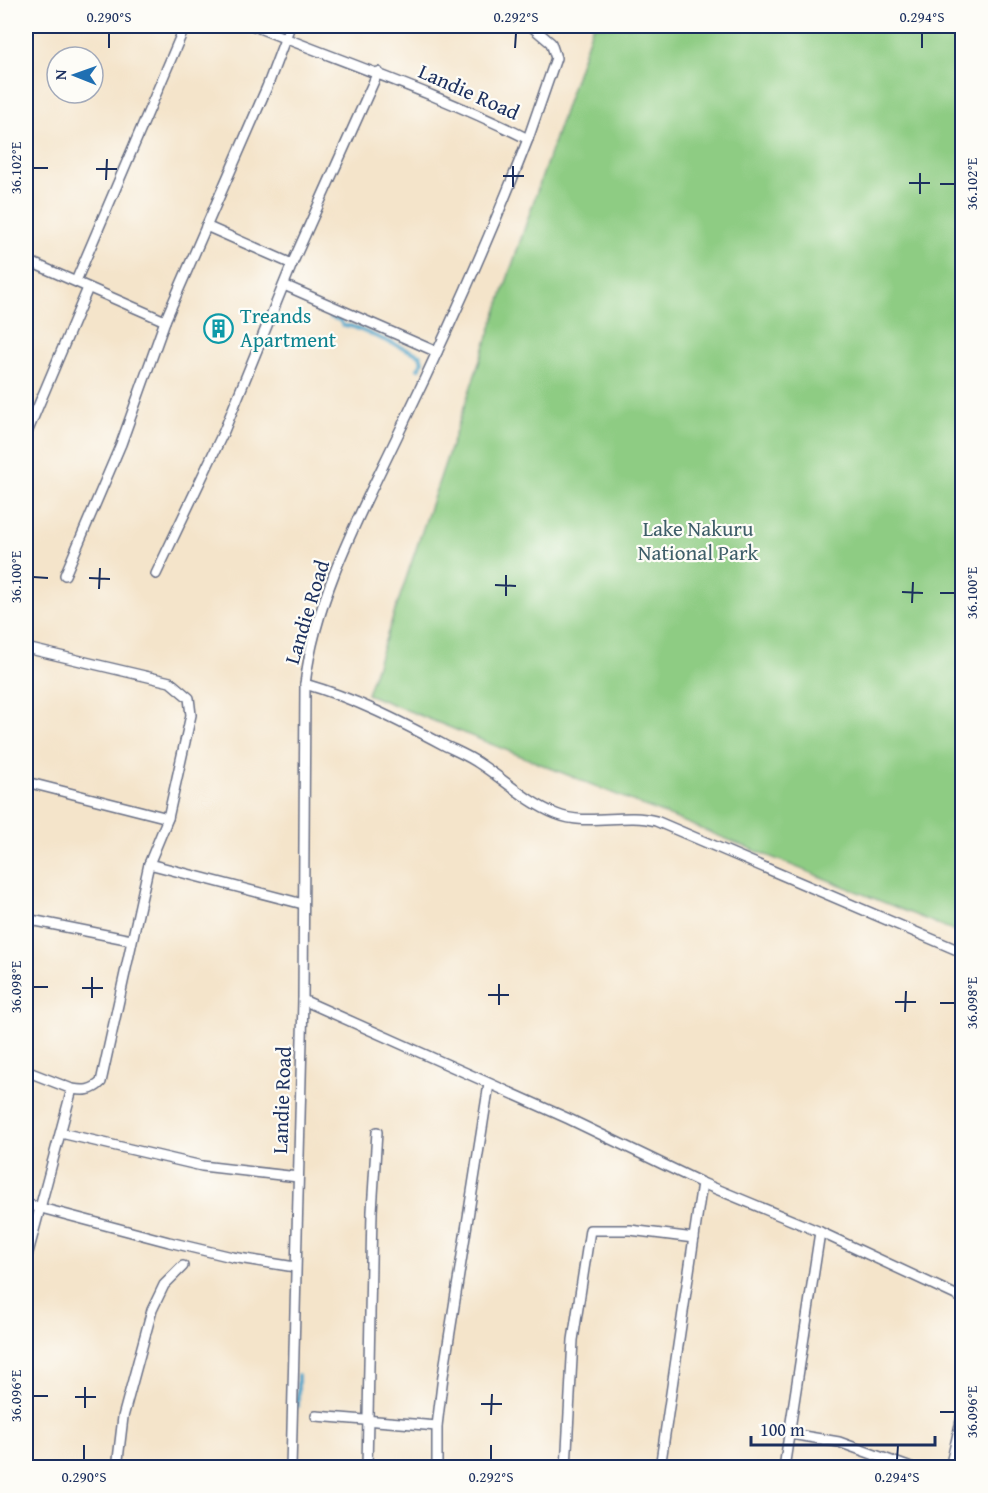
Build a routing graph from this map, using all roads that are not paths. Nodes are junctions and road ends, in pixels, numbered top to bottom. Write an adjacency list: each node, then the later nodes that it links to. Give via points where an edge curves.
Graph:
1 (185, 26): 11 (street)
2 (254, 26): 5 (street, Landie Road)
3 (290, 26): 5 (street)
4 (531, 26): 7 (street, via 551,43 556,58)
5 (284, 38): 6 (street, Landie Road); 8 (street, via 267,87)
6 (378, 72): 7 (street, Landie Road); 10 (street)
7 (528, 139): 15 (street, Landie Road, via 501,210)
8 (206, 226): 10 (street); 14 (street)
9 (26, 260): 11 (street)
10 (292, 264): 12 (street)
11 (76, 281): 13 (street)
12 (285, 285): 15 (street); 17 (street, via 224,431)
13 (88, 288): 14 (street); 16 (street)
14 (165, 321): 18 (street, via 121,444)
15 (437, 352): 20 (street, Landie Road, via 349,537 317,624)
16 (26, 435)
17 (156, 574)
18 (65, 575)
19 (26, 648): 22 (street, via 170,682 189,698 191,715)
20 (305, 684): 24 (street, Landie Road); 27 (street, via 336,693 407,725 479,763 524,798 559,815 656,820)
21 (26, 782): 22 (street)
22 (168, 818): 23 (street)
23 (149, 864): 24 (street); 26 (street)
24 (303, 904): 28 (street, Landie Road)
25 (26, 919): 26 (street)
26 (131, 940): 31 (street, via 101,1082 95,1089)
27 (963, 952)
28 (303, 1000): 30 (street); 34 (street, Landie Road)
29 (26, 1071): 31 (street)
30 (489, 1084): 35 (street); 47 (street)
31 (72, 1089): 33 (street)
32 (377, 1132): 46 (street)
33 (61, 1133): 34 (street, via 202,1166); 37 (street)
34 (298, 1177): 42 (street, Landie Road)
35 (702, 1184): 38 (street); 39 (street)
36 (26, 1204): 37 (street)
37 (39, 1206): 40 (street); 42 (street, via 169,1242)
38 (820, 1232): 43 (street); 48 (street)
39 (694, 1238): 53 (street, via 630,1230 590,1230 573,1340); 54 (street)
40 (26, 1260)
41 (183, 1266): 49 (street, via 164,1285 152,1310 123,1417)
42 (295, 1267): 50 (street, Landie Road)
43 (963, 1298)
44 (316, 1416): 46 (street)
45 (963, 1416): 57 (street)
46 (367, 1421): 47 (street); 51 (street)
47 (437, 1426): 52 (street)
48 (791, 1434): 55 (street); 56 (street, via 838,1442)
49 (117, 1467)
50 (291, 1467)
51 (367, 1467)
52 (437, 1467)
53 (566, 1467)
54 (660, 1467)
55 (784, 1467)
56 (911, 1467)
57 (950, 1467)

